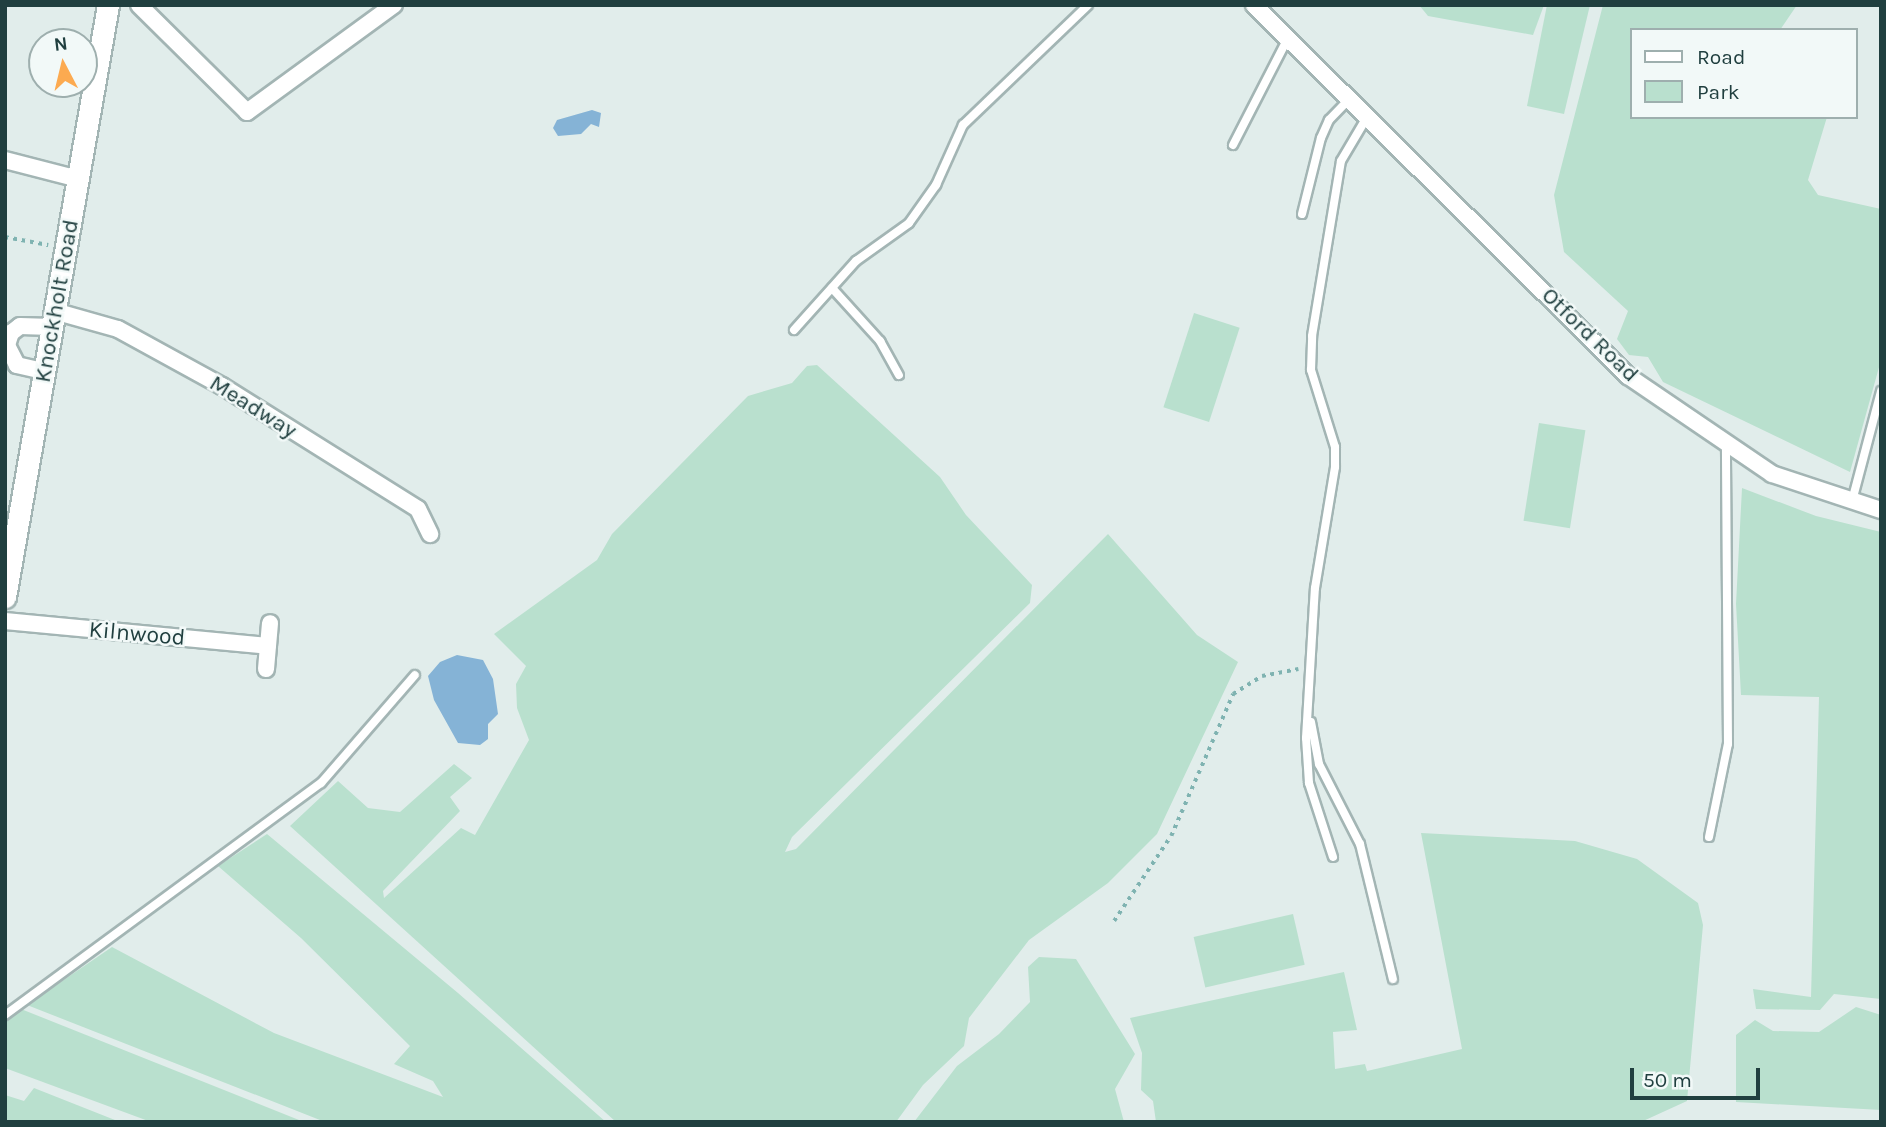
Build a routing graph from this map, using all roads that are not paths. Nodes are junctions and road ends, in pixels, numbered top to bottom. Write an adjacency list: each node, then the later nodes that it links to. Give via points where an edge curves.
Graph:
1 (139, 5): 2 (street, via 247,112)
2 (394, 5)
3 (1088, 5): 13 (lane, via 963,125 936,185 909,223 856,261)
4 (1254, 5): 6 (street, Otford Road)
5 (106, 6): 11 (street, Knockholt Road)
6 (1288, 38): 7 (street, Otford Road); 9 (lane)
7 (1348, 95): 8 (street, Otford Road); 12 (lane, via 1321,138)
8 (1368, 116): 20 (street, Otford Road, via 1629,376); 30 (lane, via 1341,161 1312,336 1311,370 1335,447 1335,467 1307,667)
9 (1233, 145)
10 (5, 160): 11 (street)
11 (79, 179): 14 (street, Knockholt Road)
12 (1302, 214)
13 (832, 288): 15 (lane); 18 (lane, via 880,341)
14 (53, 319): 16 (street, Meadway, via 20,326); 17 (street, Knockholt Road); 23 (street, Meadway, via 118,329 222,386 418,509)
15 (794, 330)
16 (6, 345): 17 (street, via 17,365)
17 (43, 371): 24 (street, Knockholt Road)
18 (900, 375)
19 (1881, 391): 21 (lane)
20 (1726, 443): 21 (street, Otford Road, via 1773,474); 31 (lane, via 1728,744)
21 (1852, 501): 22 (street, Otford Road)
22 (1881, 510)
23 (430, 534)
24 (6, 591)
25 (5, 621): 27 (street, Kilnwood)
26 (270, 623): 27 (street)
27 (268, 646): 28 (street)
28 (266, 669)
29 (415, 675): 34 (lane, via 321,783)
30 (1310, 719): 32 (lane, via 1306,738 1309,783); 33 (lane, via 1319,764 1360,844)
31 (1709, 836)
32 (1333, 857)
33 (1392, 979)
34 (5, 1015)

